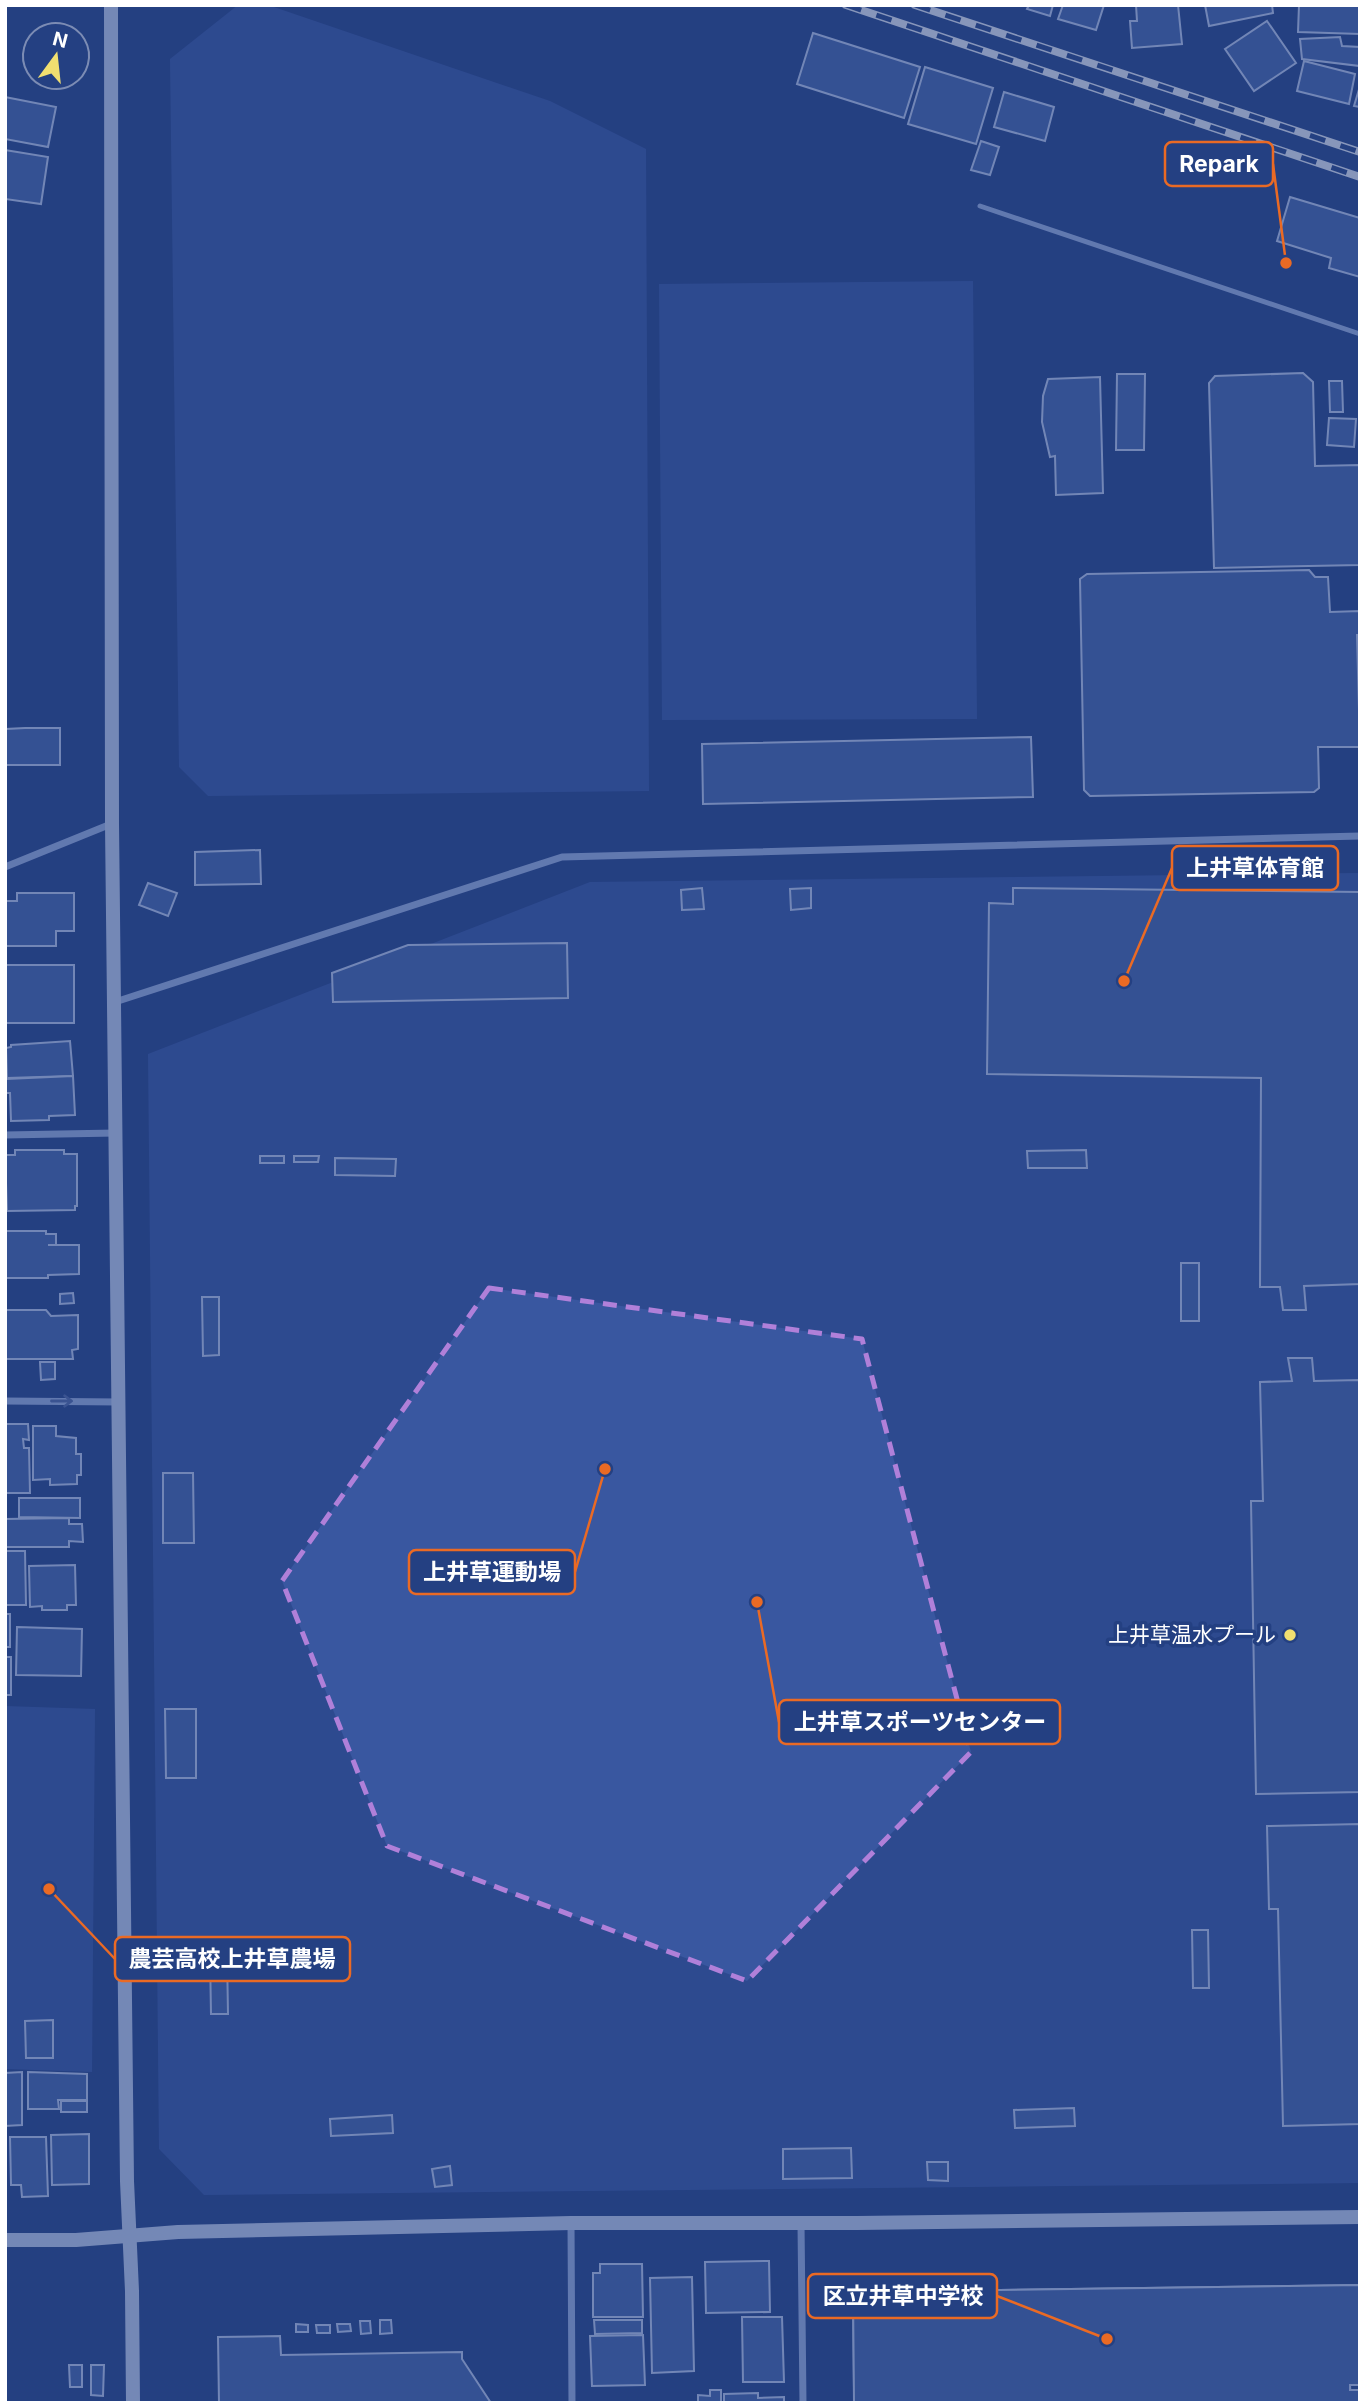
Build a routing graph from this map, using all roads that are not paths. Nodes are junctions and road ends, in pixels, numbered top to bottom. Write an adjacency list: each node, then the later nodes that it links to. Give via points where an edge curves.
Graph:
1 (111, 5): 4 (street)
2 (980, 206): 3 (lane)
3 (1360, 334)
4 (111, 824): 6 (street); 7 (street)
5 (1360, 836): 7 (street, via 562,857)
6 (5, 867)
7 (115, 1002): 8 (street)
8 (117, 1133): 9 (street); 11 (street)
9 (5, 1135)
10 (5, 1401): 11 (street, one-way to 11)
11 (118, 1402): 15 (street)
12 (1360, 2217): 14 (street)
13 (571, 2223): 14 (street); 15 (street); 18 (street)
14 (801, 2223): 19 (street)
15 (130, 2235): 16 (street); 17 (street)
16 (5, 2240)
17 (133, 2403)
18 (572, 2403)
19 (803, 2403)

